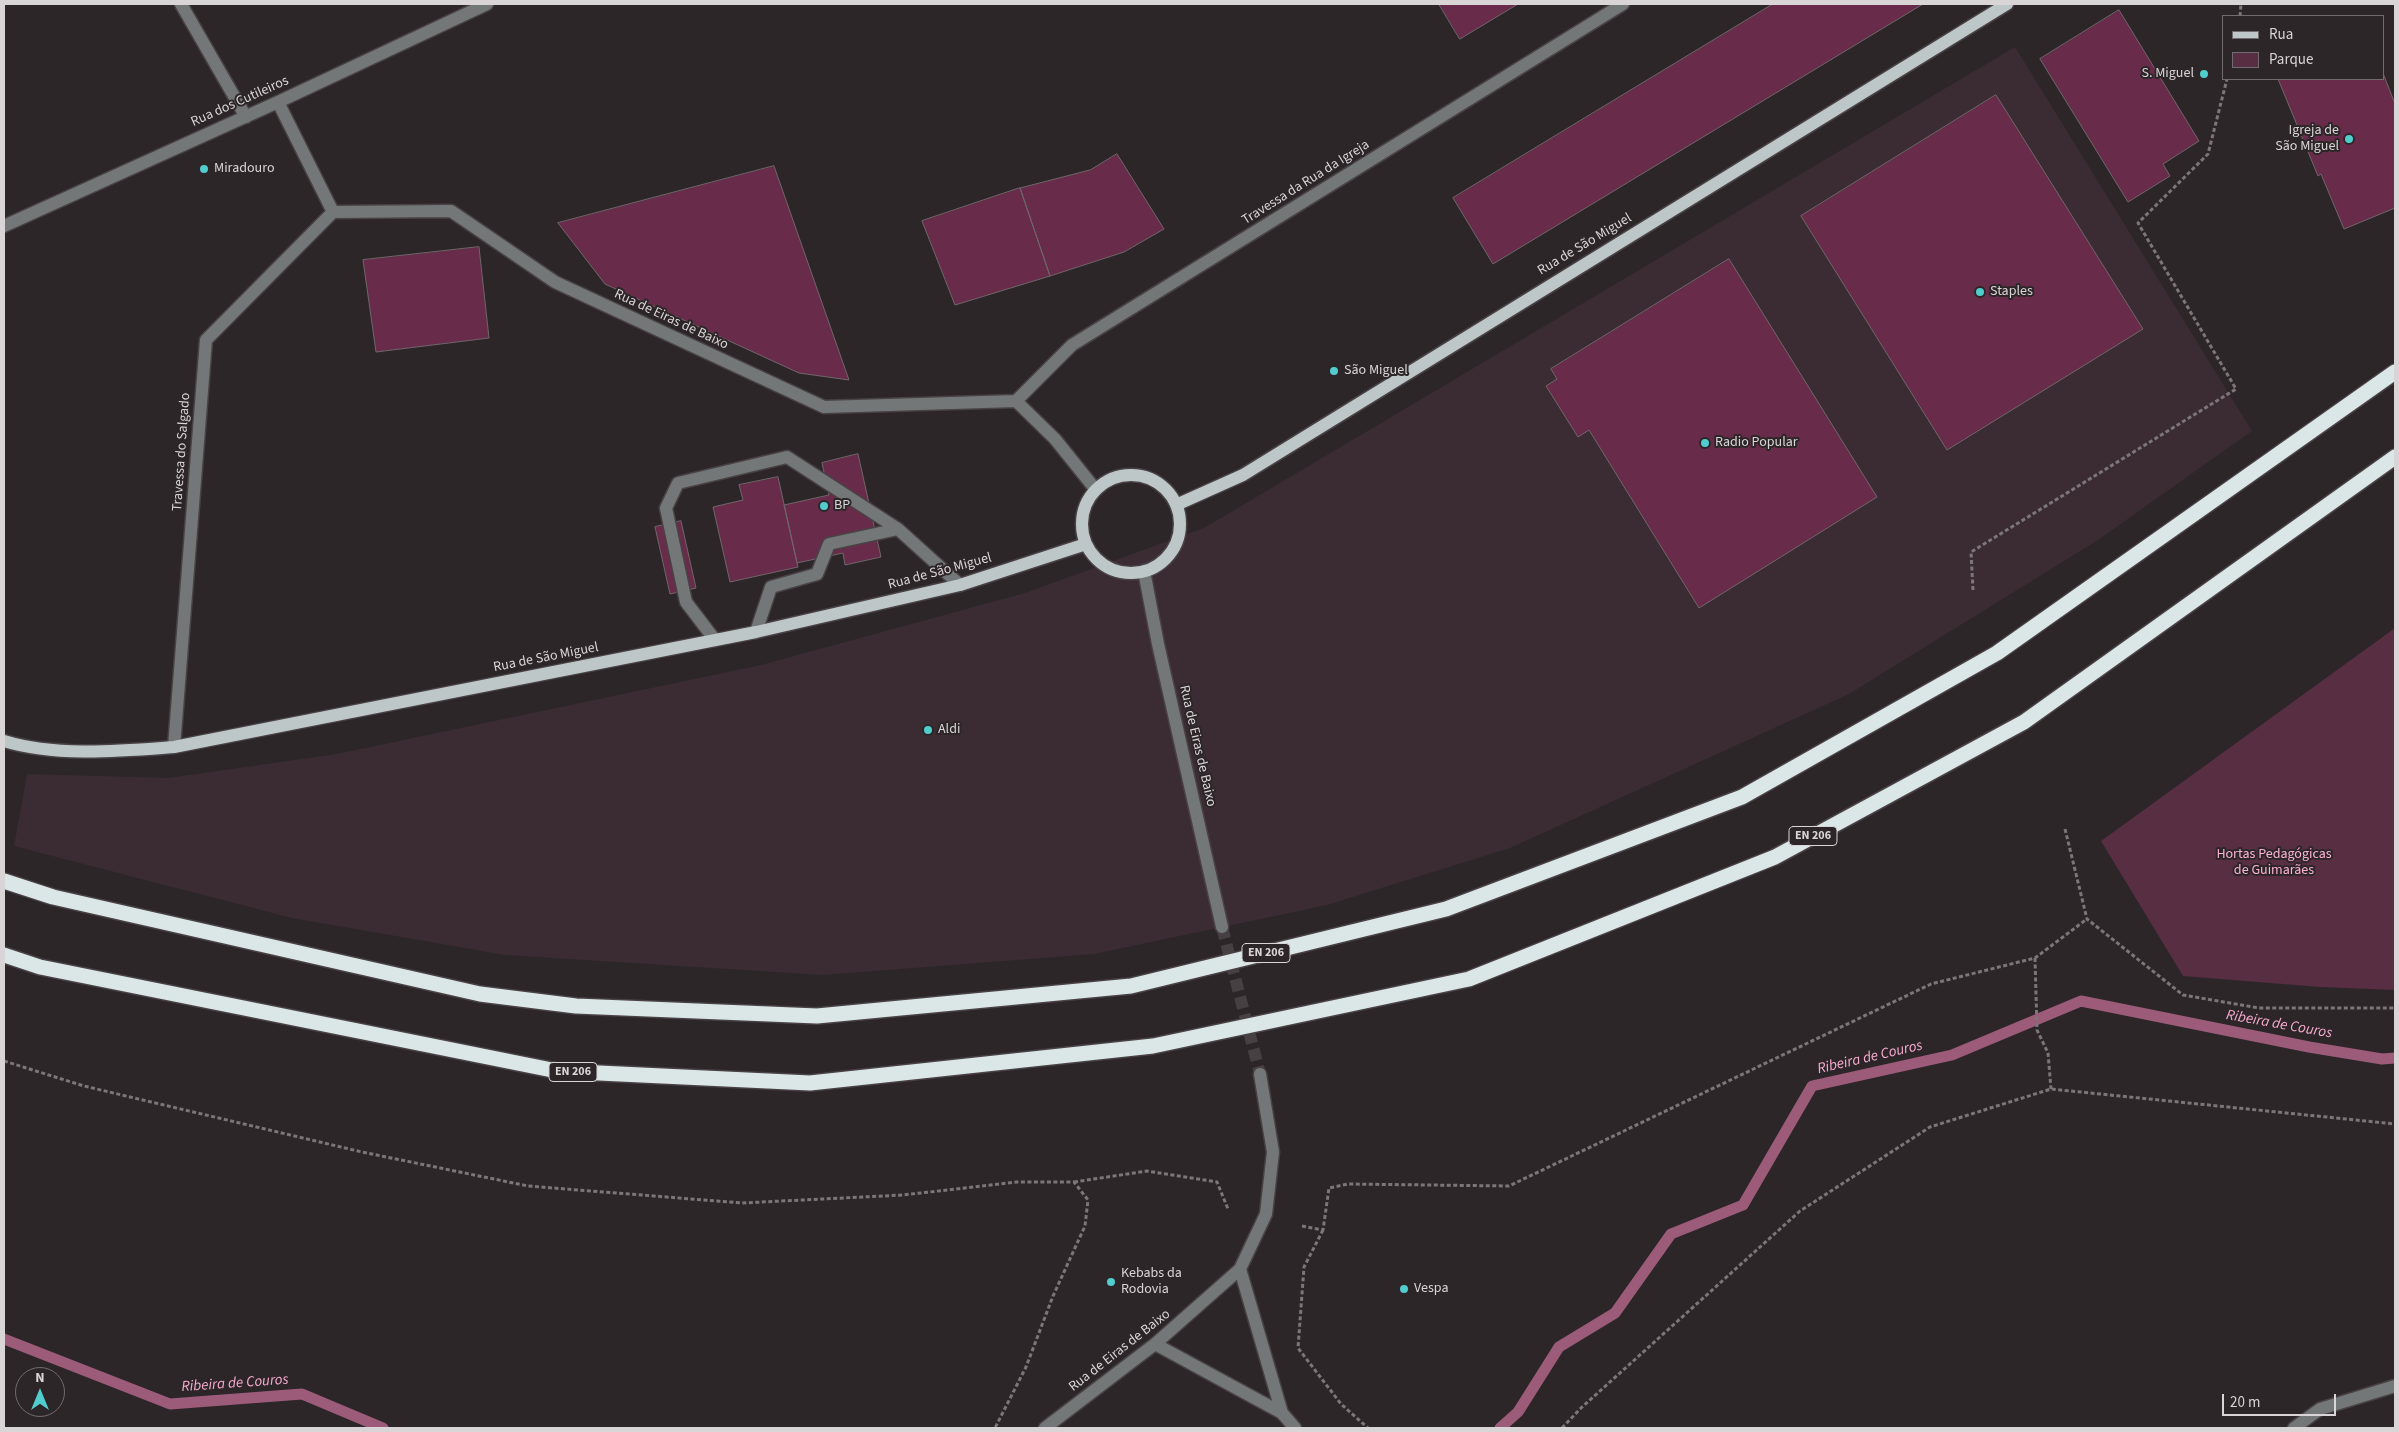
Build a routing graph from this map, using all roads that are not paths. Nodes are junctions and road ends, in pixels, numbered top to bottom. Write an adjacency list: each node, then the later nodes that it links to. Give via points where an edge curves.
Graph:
1 (181, 4): 6 (street)
2 (487, 4): 5 (street, Rua dos Cutileiros)
3 (1622, 4): 10 (street, Travessa da Rua da Igreja, via 1072,345)
4 (2007, 4): 13 (main road, Rua de São Miguel, via 1244,474)
5 (278, 102): 6 (street, Rua dos Cutileiros); 7 (street)
6 (246, 117): 8 (street, Rua dos Cutileiros)
7 (333, 212): 10 (street, Rua de Eiras de Baixo, via 450,211 555,282 824,407); 21 (street, Travessa do Salgado, via 206,340)
8 (4, 226)
9 (2395, 372): 22 (highway, EN 206, via 1997,653 1742,797 1446,909 1131,986 816,1016 576,1006 480,994 53,897)
10 (1016, 401): 12 (street, via 1055,439)
11 (2395, 458): 24 (highway, EN 206, via 2024,722 1775,857 1469,979 1163,1044 810,1083 557,1071 40,967)
12 (1096, 490): 13 (main road, via 1124,476 1140,476 1155,482); 15 (main road, via 1083,516)
13 (1176, 505): 16 (main road, via 1180,532 1175,546 1168,557)
14 (898, 529): 17 (street); 18 (street, via 829,544 817,574 771,587); 19 (street, via 787,457 678,483 666,508 686,602)
15 (1086, 544): 16 (main road, via 1094,556 1110,568 1130,573); 17 (main road, Rua de São Miguel)
16 (1144, 572): 23 (street, Rua de Eiras de Baixo)
17 (960, 585): 18 (main road, Rua de São Miguel)
18 (756, 632): 19 (main road, Rua de São Miguel)
19 (714, 640): 21 (main road, Rua de São Miguel)
20 (4, 742): 21 (main road, Rua de São Miguel, via 100,752)
21 (174, 747)
22 (4, 880)
23 (1222, 927)
24 (4, 955)
25 (1260, 1074): 26 (street, Rua de Eiras de Baixo, via 1273,1152 1266,1214)
26 (1240, 1269): 27 (street, Rua de Eiras de Baixo); 29 (street)
27 (1155, 1344): 29 (street); 30 (street, Rua de Eiras de Baixo)
28 (2395, 1386): 32 (street, via 2320,1409)
29 (1282, 1413): 31 (street)
30 (1044, 1428)
31 (1295, 1428)
32 (2294, 1428)

